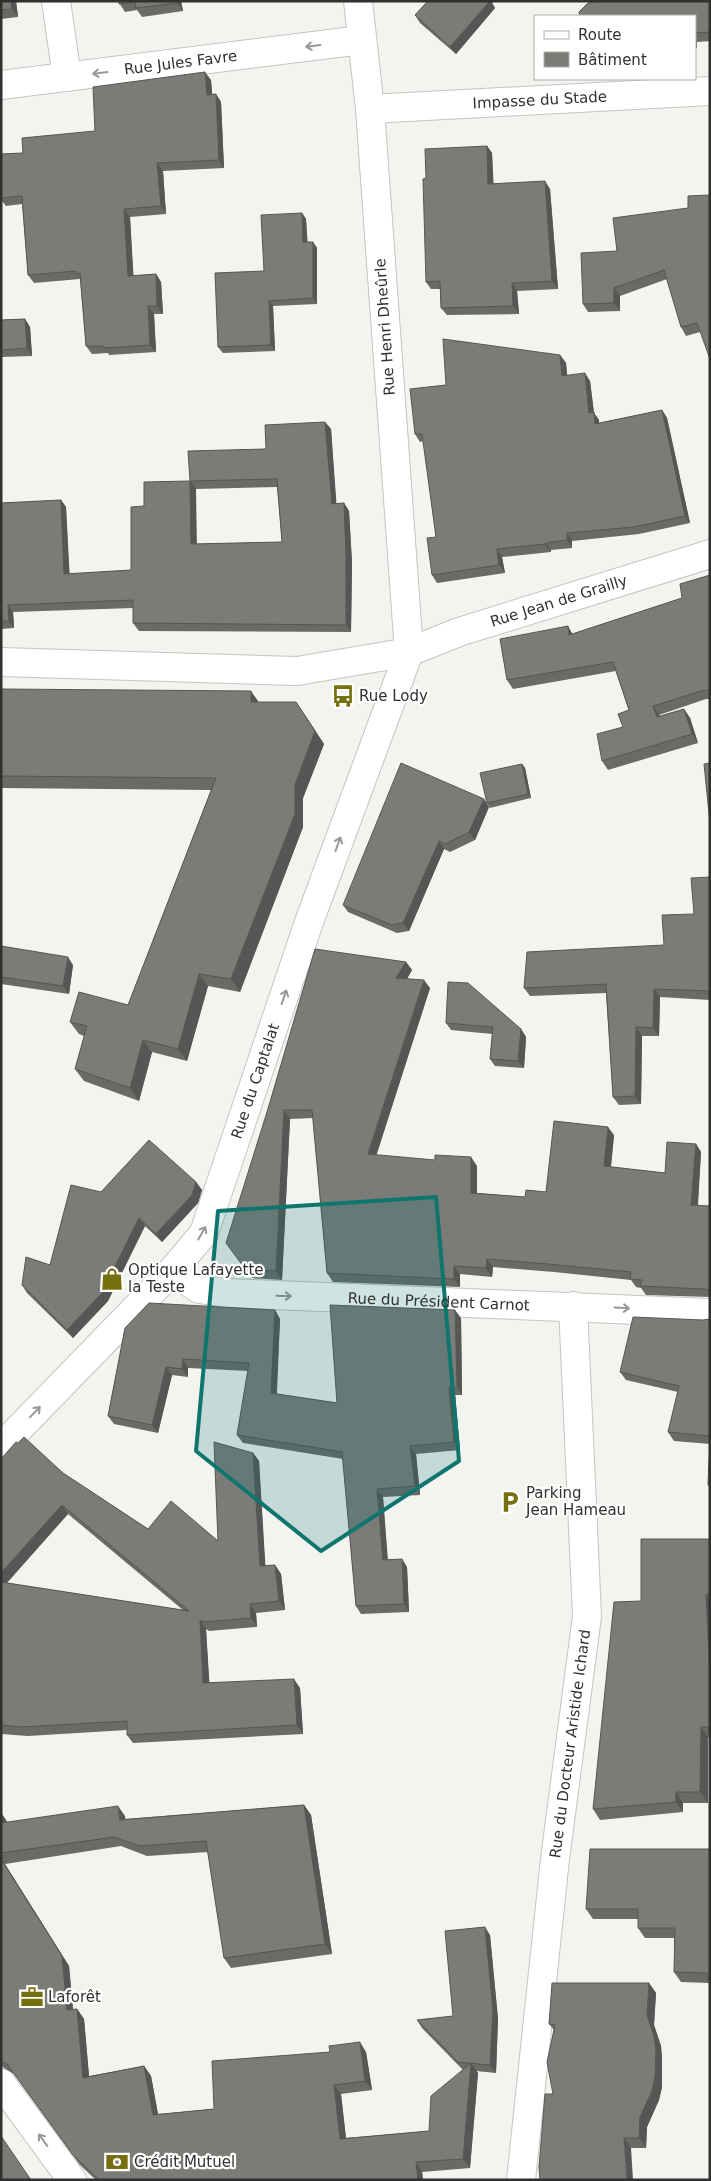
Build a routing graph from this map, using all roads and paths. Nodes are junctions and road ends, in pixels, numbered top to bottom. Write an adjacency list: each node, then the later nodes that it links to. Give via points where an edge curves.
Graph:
1 (56, 1): 4 (street)
2 (358, 1): 3 (street, Rue Henri Dheûrle)
3 (362, 40): 4 (street, Rue Jules Favre, one-way to 4); 7 (street, Rue Henri Dheûrle)
4 (67, 77): 5 (street, Rue Jules Favre)
5 (1, 85)
6 (710, 91): 7 (street, Impasse du Stade)
7 (370, 109): 9 (street, Rue Henri Dheûrle)
8 (710, 554): 9 (street, Rue Jean de Grailly, via 459,632)
9 (408, 652): 10 (street, via 297,672); 11 (street, Rue du Captalat, one-way to 9, via 204,1233 309,922)
10 (1, 662)
11 (172, 1271): 12 (street, Rue du Président Carnot, one-way to 12, via 199,1289 227,1293); 14 (street, Rue du Captalat, one-way to 11)
12 (573, 1306): 13 (street, Rue du Président Carnot, one-way to 13); 17 (street, Rue du Docteur Aristide Ichard, via 587,1616 552,1885)
13 (710, 1313)
14 (1, 1447)
15 (1, 2083): 16 (street, one-way to 15)
16 (72, 2180)
17 (522, 2180)

